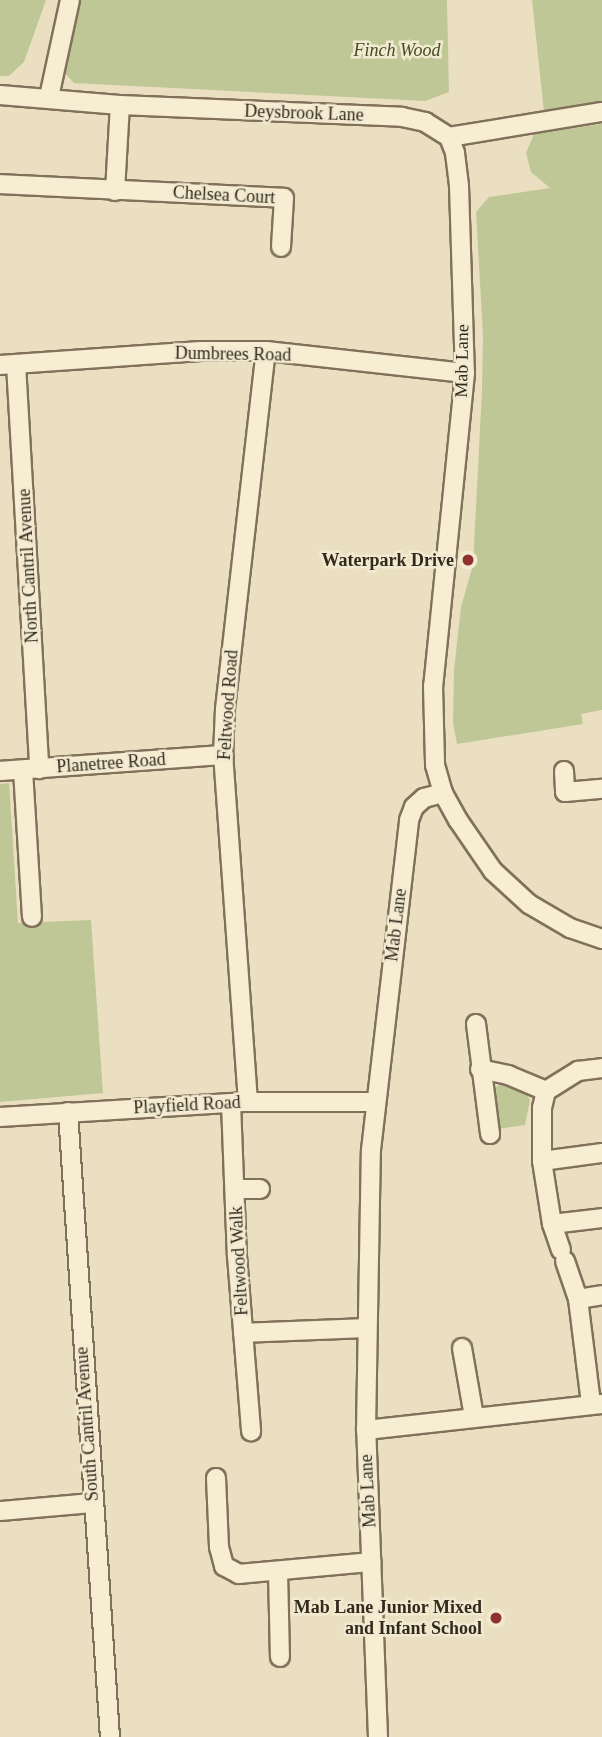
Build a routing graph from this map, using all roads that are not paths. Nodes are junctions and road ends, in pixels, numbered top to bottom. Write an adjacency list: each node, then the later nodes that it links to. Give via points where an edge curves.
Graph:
1 (70, 0): 3 (street)
2 (0, 95): 3 (street, Deysbrook Lane)
3 (48, 97): 4 (street, Deysbrook Lane)
4 (120, 105): 6 (street, Deysbrook Lane, via 402,117 425,122); 8 (street)
5 (602, 112): 6 (street)
6 (449, 137): 12 (street, Mab Lane, via 459,186)
7 (0, 184): 8 (street, Chelsea Court)
8 (115, 191): 9 (street, Chelsea Court, via 284,198)
9 (281, 247)
10 (266, 351): 11 (street, Dumbrees Road, via 201,351); 12 (street, Dumbrees Road); 13 (street, Feltwood Road)
11 (8, 365): 14 (street, North Cantril Avenue)
12 (465, 373): 18 (street, Mab Lane, via 433,686 433,746)
13 (223, 755): 14 (street, Planetree Road); 26 (street, Feltwood Road)
14 (31, 769): 15 (street, Planetree Road); 19 (street, North Cantril Avenue)
15 (0, 771)
16 (564, 771): 17 (street, via 565,792)
17 (602, 789)
18 (443, 793): 20 (street, via 479,855 510,889 550,917); 25 (street, Mab Lane, via 424,798 409,820)
19 (32, 918)
20 (602, 939)
21 (476, 1024): 23 (street)
22 (602, 1068): 24 (street, via 578,1071)
23 (480, 1069): 24 (street, via 509,1075); 29 (street)
24 (545, 1091): 31 (street)
25 (375, 1102): 26 (street, Playfield Road); 38 (street, Mab Lane)
26 (240, 1103): 27 (street, Playfield Road); 33 (street, Feltwood Walk)
27 (68, 1112): 28 (street, Playfield Road); 46 (street, South Cantril Avenue)
28 (0, 1117)
29 (490, 1134)
30 (602, 1153): 31 (street)
31 (542, 1161): 35 (street)
32 (260, 1189): 33 (street, Feltwood Walk)
33 (235, 1194): 39 (street, Feltwood Walk)
34 (602, 1218): 35 (street)
35 (552, 1224): 37 (street)
36 (602, 1295): 37 (street)
37 (578, 1299): 41 (street)
38 (365, 1328): 39 (street, Feltwood Walk); 43 (street, Mab Lane)
39 (243, 1333): 44 (street, Feltwood Walk)
40 (462, 1349): 42 (street)
41 (597, 1404): 42 (street)
42 (474, 1418): 43 (street)
43 (366, 1430): 48 (street, Mab Lane)
44 (251, 1431)
45 (216, 1478): 49 (street, via 224,1566 239,1574)
46 (92, 1503): 47 (street); 51 (street, South Cantril Avenue)
47 (0, 1511)
48 (371, 1562): 49 (street); 52 (street, Mab Lane)
49 (278, 1571): 50 (street)
50 (280, 1657)
51 (110, 1737)
52 (378, 1737)

